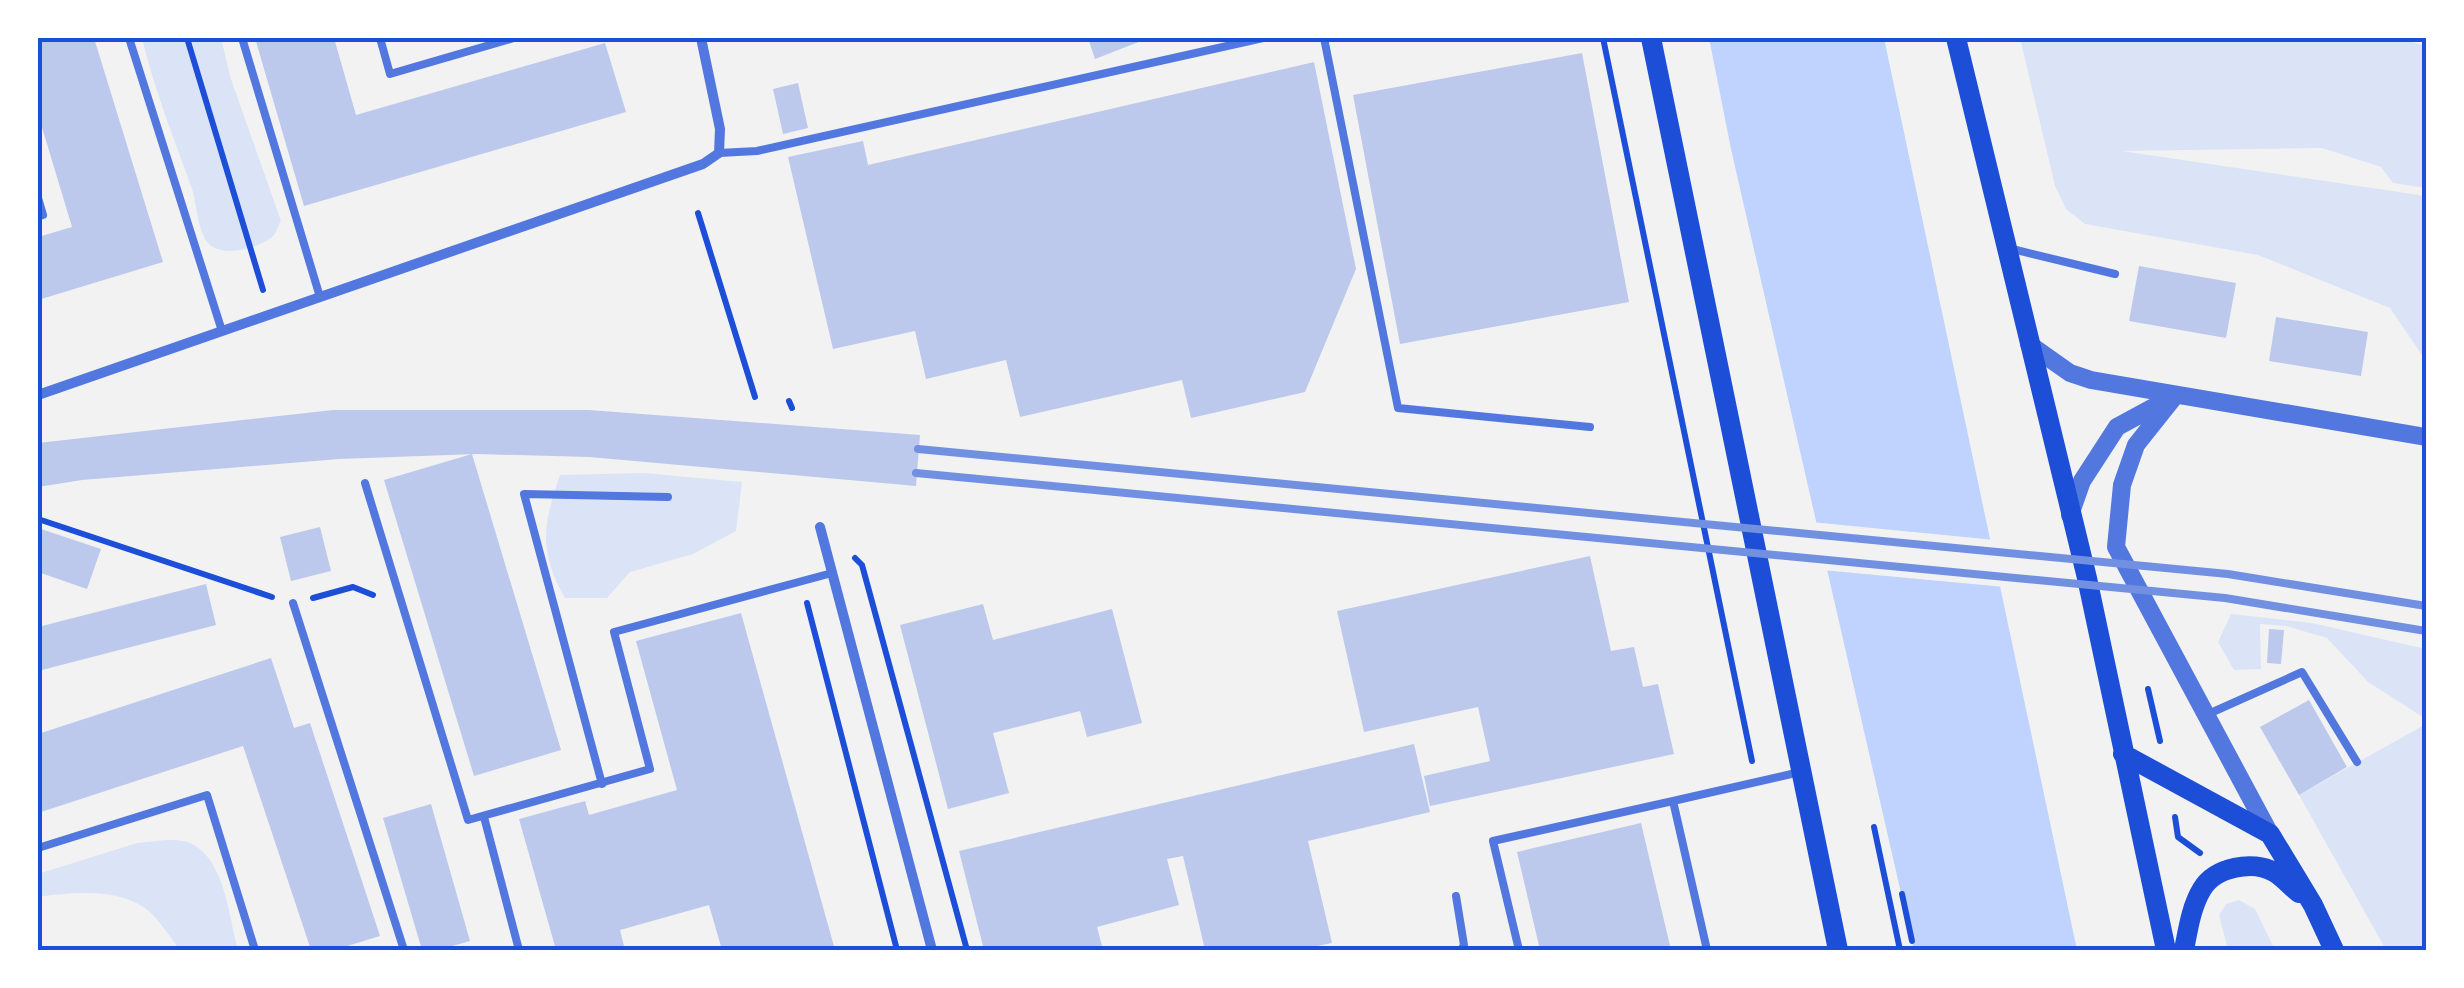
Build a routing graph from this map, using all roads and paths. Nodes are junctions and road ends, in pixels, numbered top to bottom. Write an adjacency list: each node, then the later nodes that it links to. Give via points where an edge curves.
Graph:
1 (129, 38): 20 (lane)
2 (186, 38): 19 (path)
3 (242, 38): 18 (lane)
4 (380, 38): 5 (lane, via 390,74)
5 (508, 38)
6 (702, 38): 12 (street)
7 (1263, 38): 12 (lane, via 757,151)
8 (1324, 38): 25 (lane, via 1398,408)
9 (1603, 38): 39 (path)
10 (1651, 38): 38 (main road)
11 (1956, 38): 16 (main road)
12 (719, 153): 18 (street, via 704,164)
13 (38, 198): 15 (lane)
14 (698, 213): 24 (path)
15 (38, 216)
16 (2006, 248): 17 (lane); 21 (main road)
17 (2115, 274)
18 (320, 297): 19 (street)
19 (270, 314): 20 (street)
20 (222, 331): 22 (street)
21 (2029, 344): 23 (street, via 2070,374); 29 (main road)
22 (38, 396)
23 (2175, 396): 26 (street); 29 (street, via 2117,427 2088,469); 35 (street, via 2136,445 2122,485 2116,547)
24 (755, 397)
25 (1590, 427)
26 (2426, 437)
27 (365, 483): 42 (lane, via 468,820)
28 (668, 497): 40 (lane, via 524,494)
29 (2070, 515): 36 (main road)
30 (38, 519): 34 (path)
31 (820, 526): 32 (street)
32 (832, 572): 40 (lane, via 614,632 650,769); 53 (street)
33 (380, 598): 34 (path, via 354,587)
34 (292, 604): 51 (lane)
35 (2206, 715): 37 (lane, via 2302,672); 44 (street)
36 (2123, 754): 44 (main road); 59 (main road)
37 (2357, 762)
38 (1800, 772): 39 (lane); 57 (main road)
39 (1756, 782): 41 (lane)
40 (602, 784): 42 (lane)
41 (1674, 801): 55 (lane, via 1493,841); 56 (lane)
42 (484, 817): 52 (lane)
43 (1874, 826): 58 (path)
44 (2270, 834): 48 (main road)
45 (38, 848): 50 (lane, via 208,795)
46 (1902, 894): 49 (path)
47 (1456, 896): 54 (lane)
48 (2313, 905): 60 (main road, via 2274,872 2250,866 2224,870 2203,885); 61 (main road)
49 (1912, 941)
50 (255, 950)
51 (404, 950)
52 (519, 950)
53 (932, 950)
54 (1460, 950)
55 (1519, 950)
56 (1707, 950)
57 (1838, 950)
58 (1900, 950)
59 (2166, 950)
60 (2184, 950)
61 (2334, 950)

